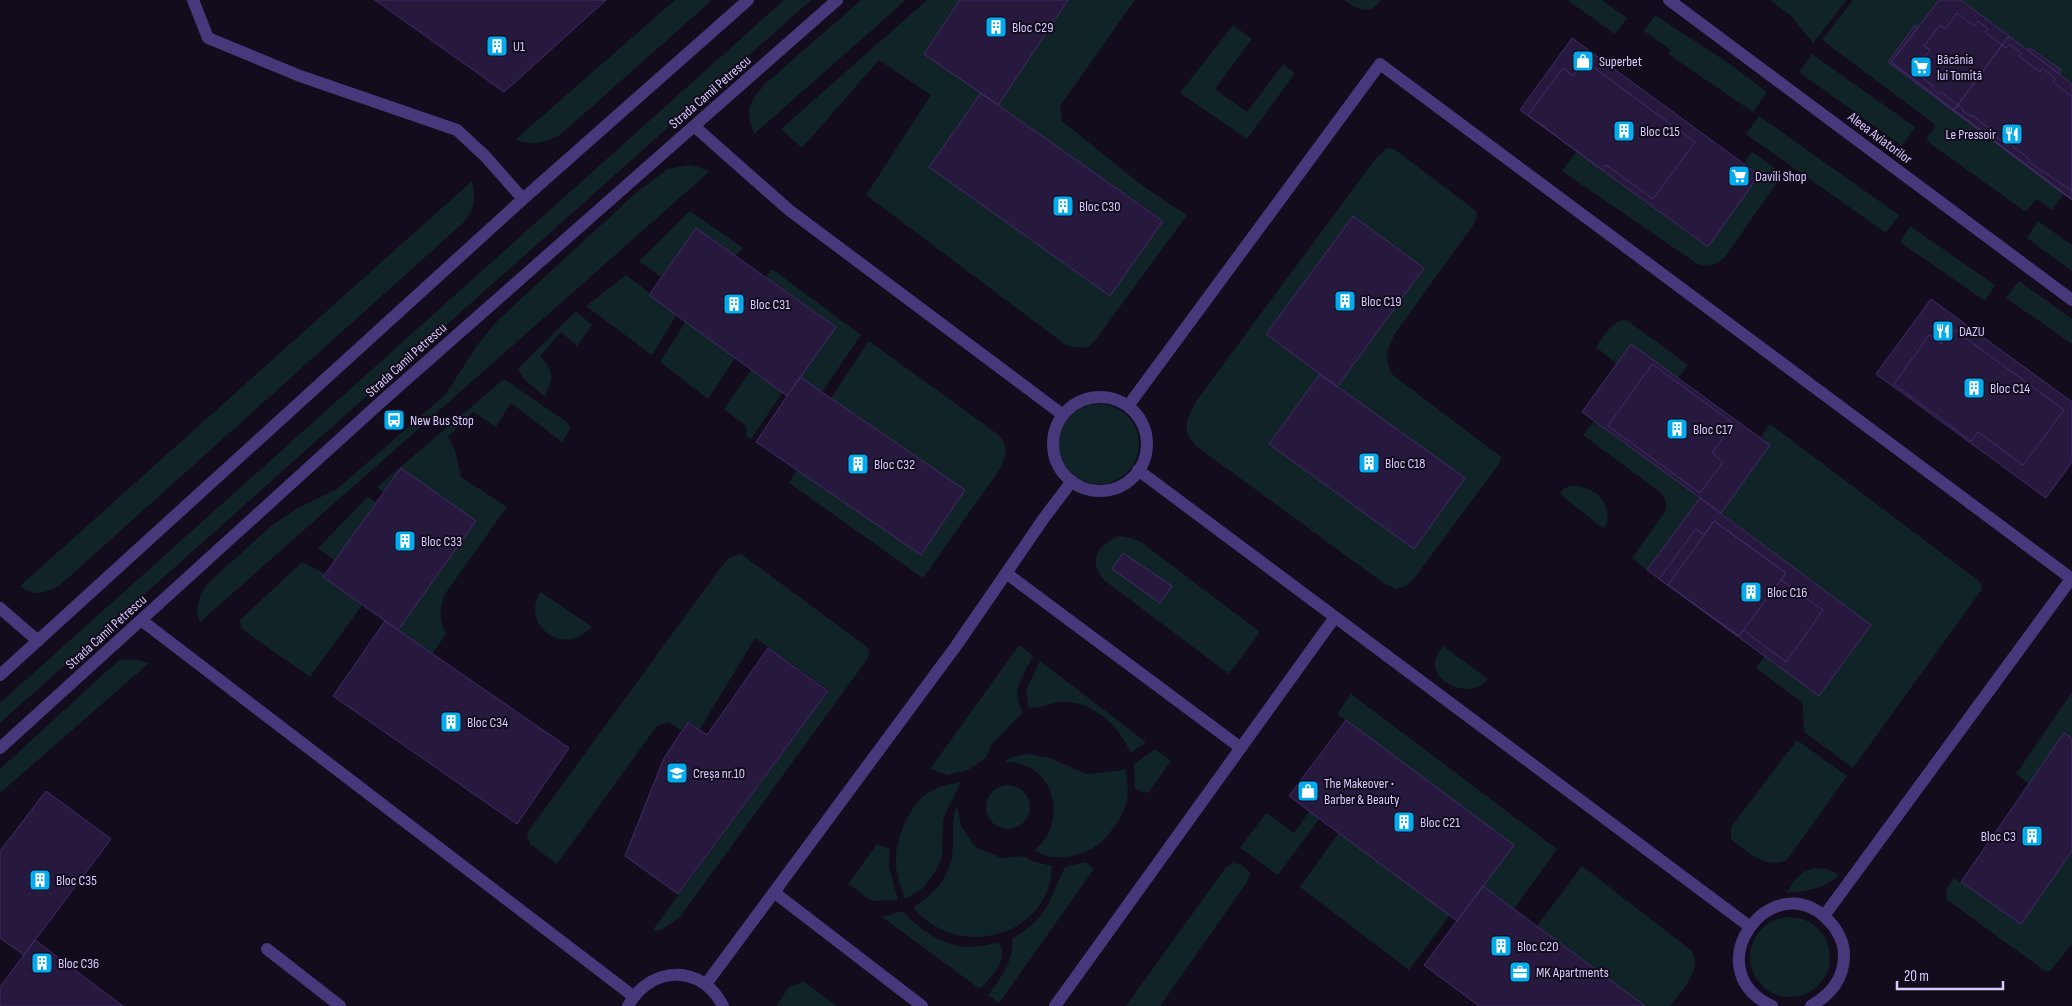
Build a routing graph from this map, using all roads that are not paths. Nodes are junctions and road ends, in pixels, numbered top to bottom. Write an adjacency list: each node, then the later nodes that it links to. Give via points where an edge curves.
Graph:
1 (193, 0): 6 (street, via 208,38 300,76 457,130)
2 (748, 0): 6 (street)
3 (837, 0): 5 (street, Strada Camil Petrescu)
4 (1669, 0): 7 (street, Aleea Aviatorilor)
5 (694, 126): 9 (street, via 788,210); 16 (street, Strada Camil Petrescu, via 382,401)
6 (523, 199): 17 (street)
7 (2072, 300)
8 (1128, 406): 9 (street, via 1101,396 1073,405); 10 (street, via 1144,429 1145,457); 13 (street, via 1380,64)
9 (1063, 415): 11 (street, via 1055,428 1055,457 1061,471)
10 (1138, 470): 11 (street, via 1115,488 1085,488); 15 (street)
11 (1072, 481): 12 (street)
12 (1006, 573): 20 (street); 21 (street)
13 (2072, 579): 22 (street)
14 (0, 608): 17 (street)
15 (1335, 617): 20 (street); 23 (street)
16 (141, 620): 19 (street, Strada Camil Petrescu); 26 (street)
17 (38, 641): 18 (street)
18 (0, 675)
19 (0, 748)
20 (1241, 748): 31 (street)
21 (775, 893): 25 (street); 30 (street)
22 (1824, 916): 23 (street, via 1812,908 1785,905 1771,909); 33 (street, via 1840,937 1844,964 1833,989)
23 (1749, 926): 27 (street, via 1742,937 1739,964)
24 (267, 949): 28 (street)
25 (706, 984): 26 (street, via 692,977 659,977 645,985); 29 (street)
26 (631, 1001)
27 (1756, 1002): 32 (street)
28 (340, 1006)
29 (723, 1006)
30 (922, 1006)
31 (1055, 1006)
32 (1772, 1006)
33 (1811, 1006)

